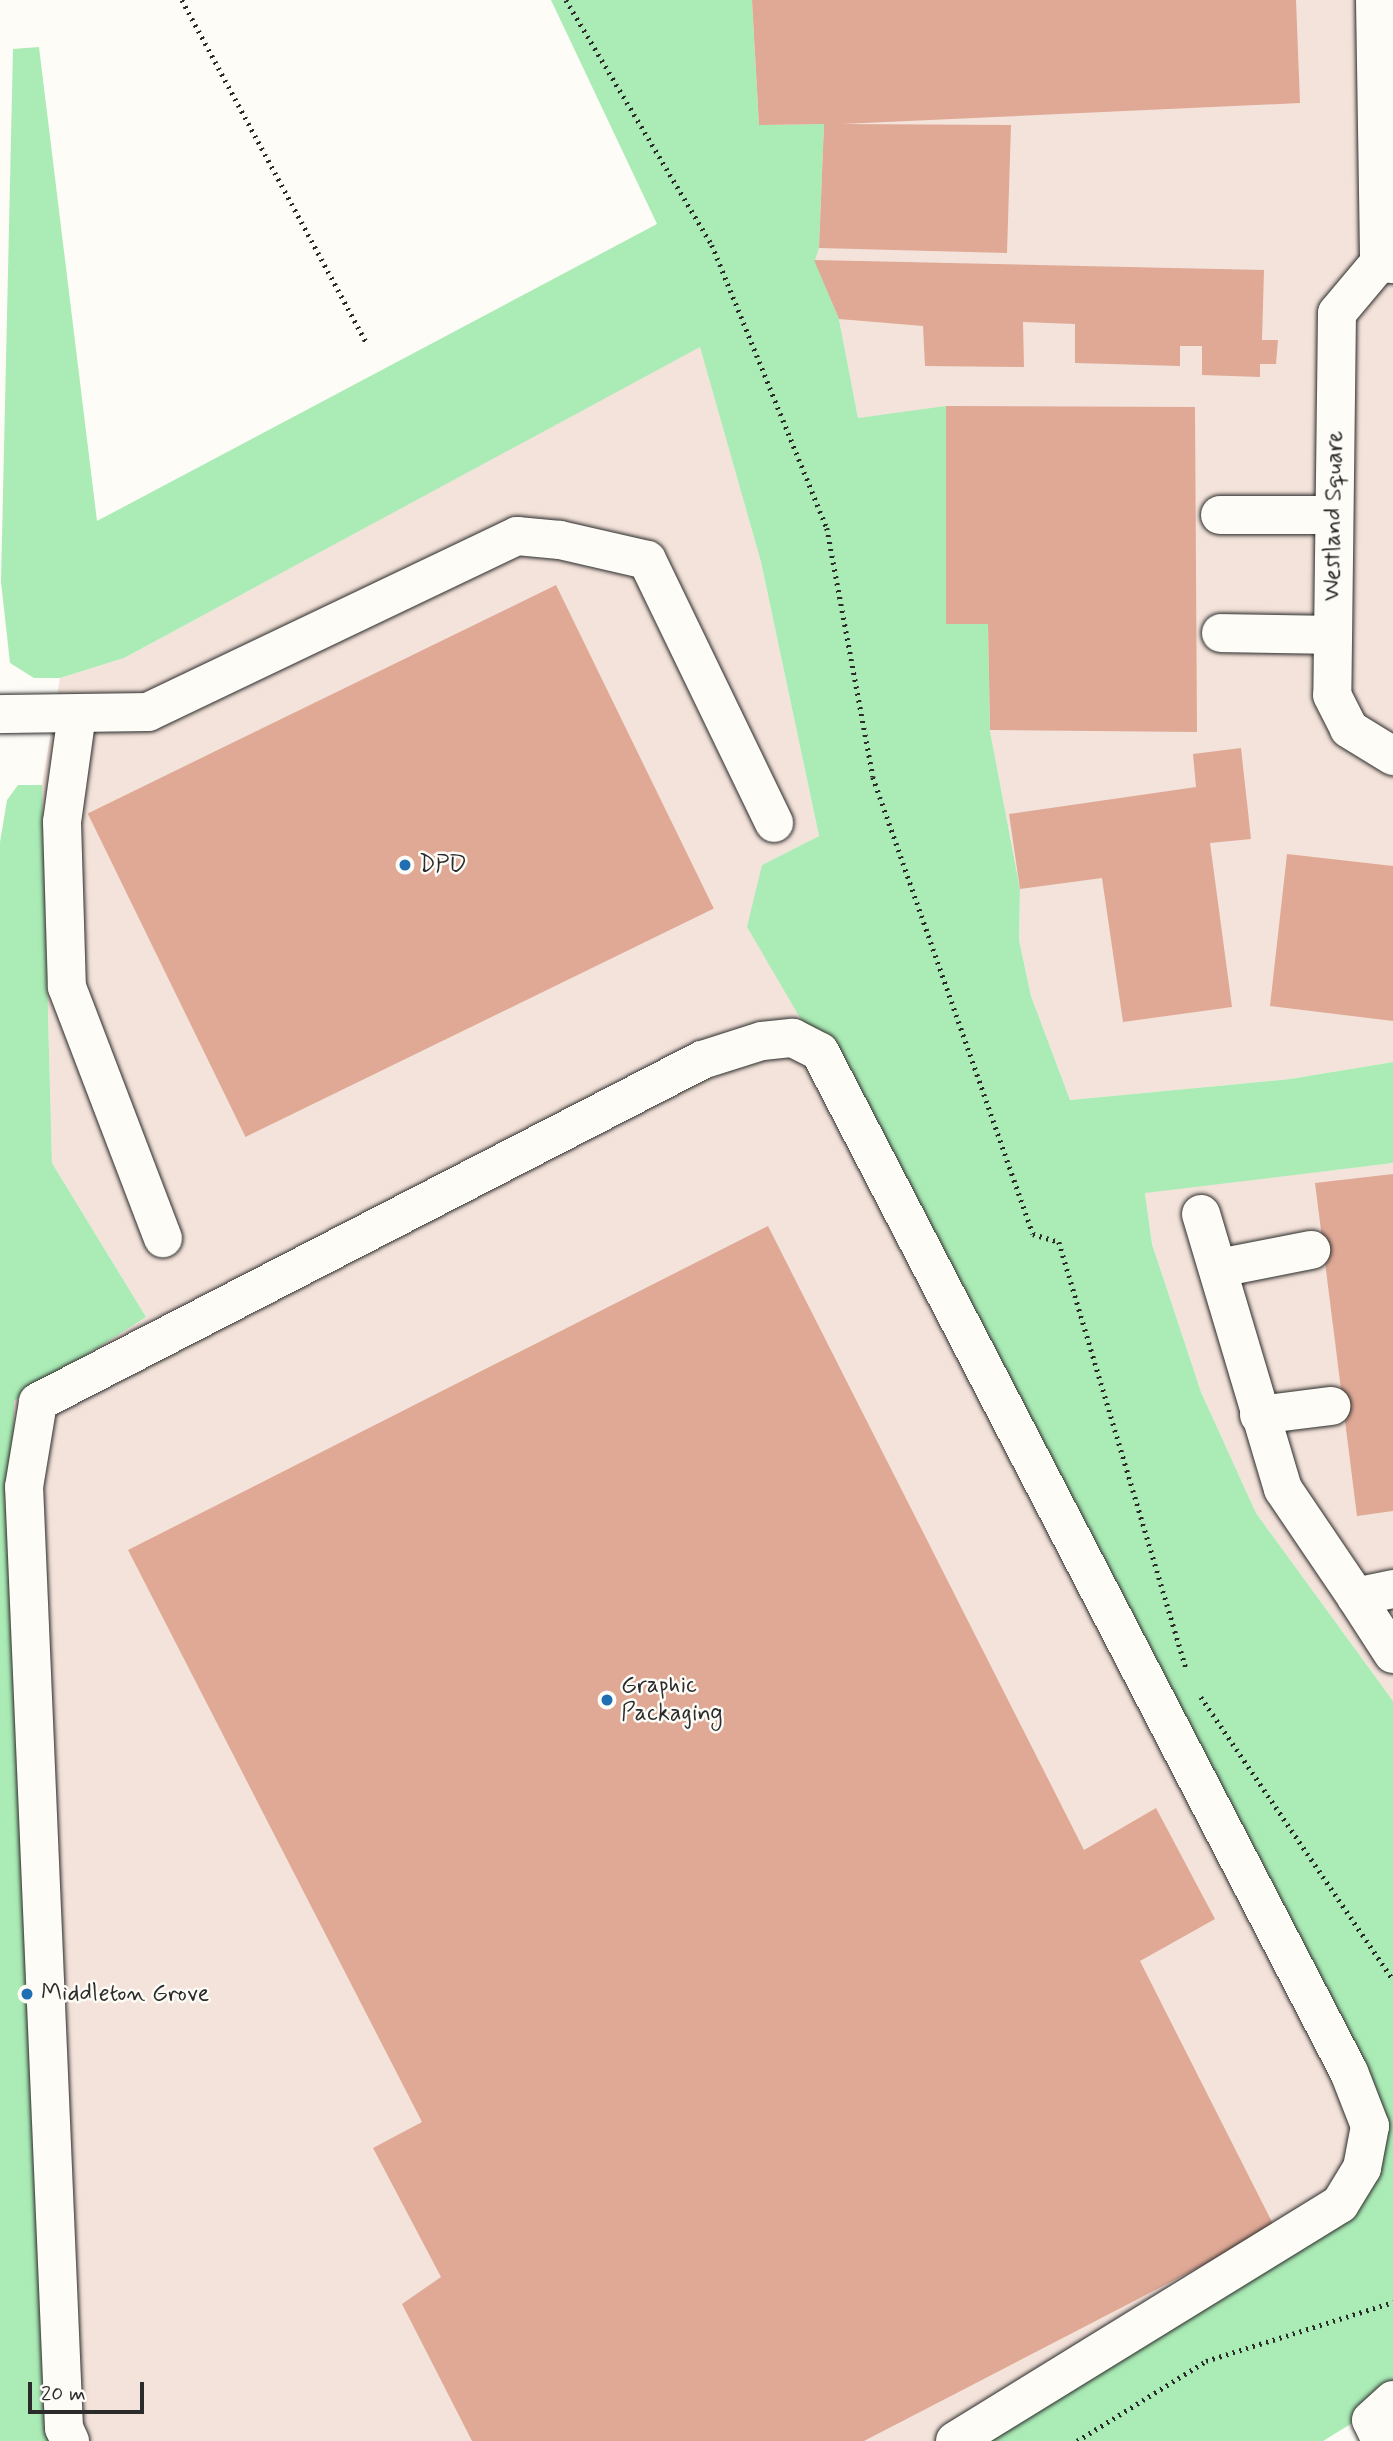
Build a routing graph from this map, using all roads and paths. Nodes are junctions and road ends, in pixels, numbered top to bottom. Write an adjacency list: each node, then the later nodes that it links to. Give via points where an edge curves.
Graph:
1 (182, 0): 5 (path)
2 (566, 0): 23 (path, via 712,245 827,528 873,777 1033,1234 1059,1242)
3 (1375, 0): 4 (street, Westland Square)
4 (1386, 264): 7 (street, Westland Square, via 1337,313)
5 (367, 343)
6 (1220, 515): 7 (street)
7 (1334, 515): 9 (street, Westland Square)
8 (1221, 633): 9 (street)
9 (1333, 635): 12 (street, Westland Square, via 1332,695 1349,729)
10 (0, 714): 11 (street)
11 (77, 714): 13 (street, via 148,712 517,536 560,540 647,561); 15 (street, via 62,822 67,987)
12 (1393, 756)
13 (774, 823)
14 (1201, 1214): 17 (street)
15 (163, 1238)
16 (1311, 1250): 17 (street)
17 (1219, 1268): 19 (street)
18 (1331, 1406): 19 (street)
19 (1259, 1415): 21 (street, via 1283,1489)
20 (1393, 1589): 21 (street)
21 (1356, 1597): 22 (street)
22 (1393, 1654)
23 (1190, 1679)
24 (1197, 1691): 25 (path)
25 (1393, 1980)
26 (1393, 2302): 30 (path, via 1206,2361)
27 (1393, 2400): 31 (street, via 1371,2420)
28 (71, 2441): 29 (street, via 64,2428 24,1487 38,1402 702,1060 762,1041 793,1038 820,1052 1349,2072 1370,2126 1362,2168 1340,2204)
29 (955, 2441)
30 (1077, 2441)
31 (1381, 2441)

